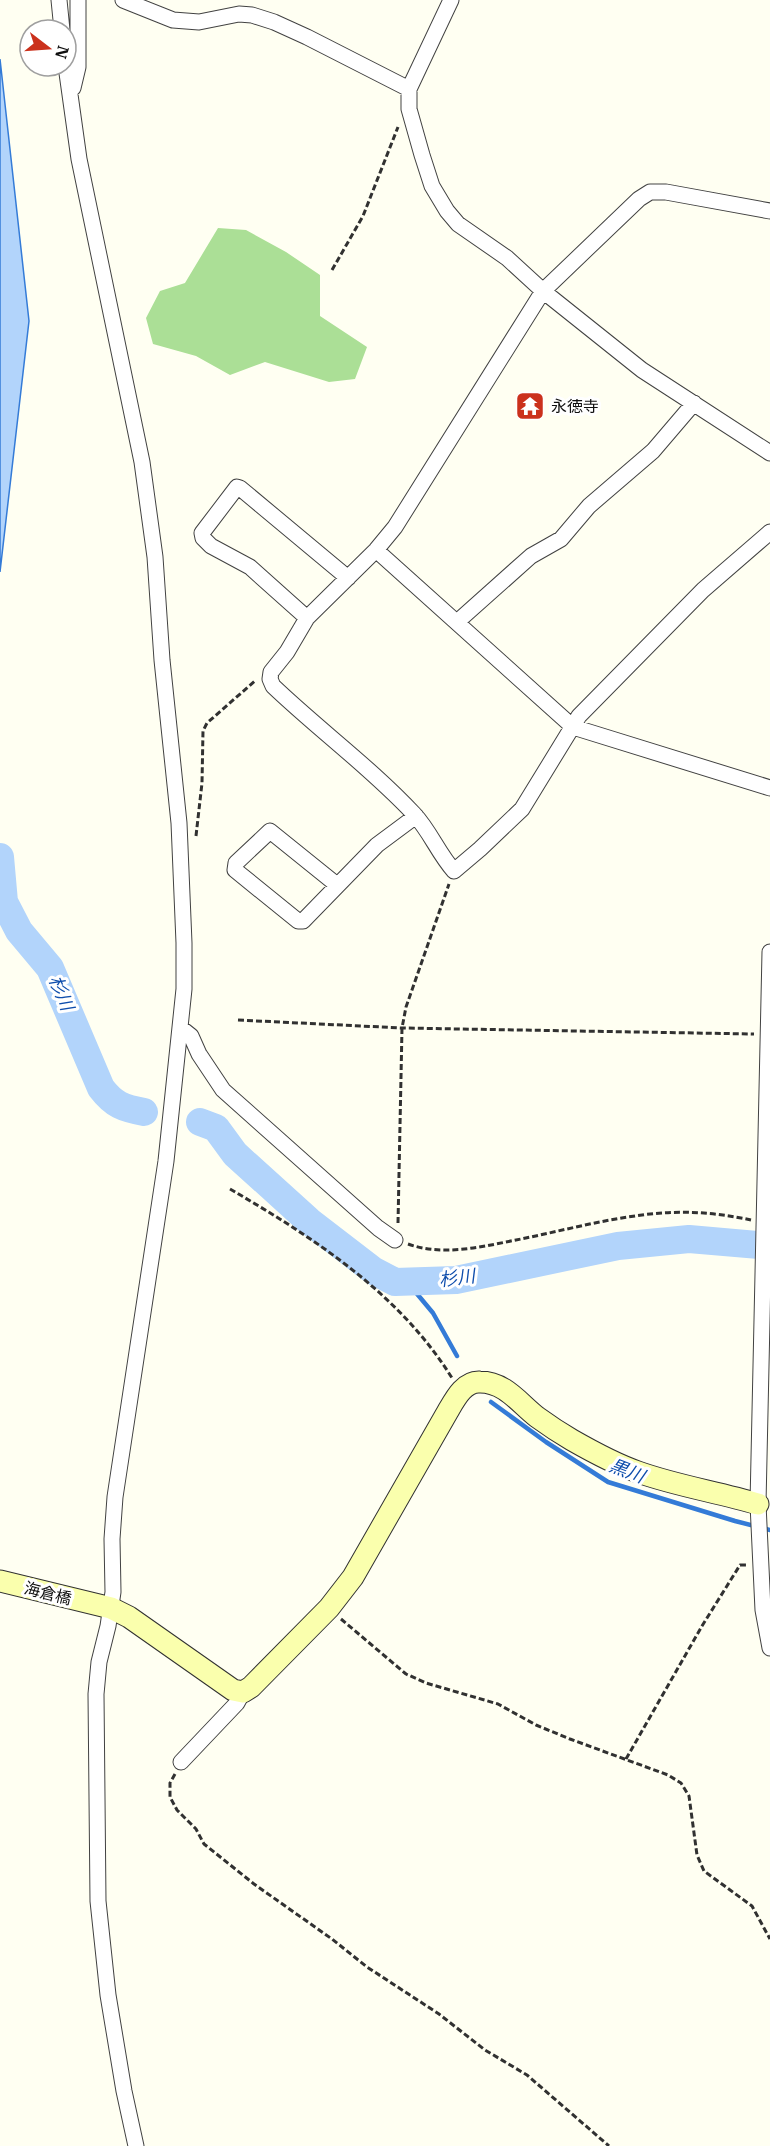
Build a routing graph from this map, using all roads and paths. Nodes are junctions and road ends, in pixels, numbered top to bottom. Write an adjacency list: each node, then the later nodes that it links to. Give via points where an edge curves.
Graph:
1 (59, 0): 5 (street)
2 (78, 0): 8 (street, via 78,67)
3 (123, 0): 7 (street, via 173,20 199,22 252,15 307,37)
4 (452, 0): 7 (street)
5 (61, 18)
6 (67, 78): 8 (street)
7 (409, 89): 9 (street)
8 (70, 103): 29 (street, via 142,462 155,557 179,823 184,943)
9 (409, 109): 11 (path, via 404,112 363,216); 12 (street, via 432,186 447,211)
10 (770, 211): 12 (street, via 650,192)
11 (332, 270)
12 (543, 291): 13 (street, via 642,370); 16 (street, via 400,519)
13 (693, 404): 14 (street); 19 (street, via 653,451 589,506 561,539 531,556)
14 (770, 453)
15 (770, 532): 21 (street, via 666,626 579,716)
16 (376, 550): 17 (street); 19 (street)
17 (348, 578): 18 (street); 18 (street, via 237,487 202,538 250,567)
18 (308, 618): 20 (street)
19 (457, 622): 21 (street)
20 (270, 679): 23 (street, via 315,726 373,773); 24 (path, via 252,683 203,731)
21 (573, 727): 22 (street); 25 (street, via 522,808)
22 (770, 788)
23 (416, 816): 25 (street); 26 (street, via 376,845)
24 (196, 841)
25 (454, 871): 30 (path)
26 (337, 885): 26 (street, via 303,921 298,921 235,870 236,863 270,831)
27 (770, 952): 31 (street)
28 (238, 1020): 30 (path)
29 (180, 1028): 34 (street, via 191,1036 223,1090); 39 (street, via 166,1161 115,1497 113,1592)
30 (402, 1028): 31 (path); 34 (path)
31 (768, 1035): 33 (street)
32 (230, 1190): 35 (path, via 288,1223 365,1278 413,1327)
33 (766, 1226): 34 (path, via 727,1215 678,1211 456,1250 421,1249); 36 (street)
34 (395, 1240)
35 (460, 1392): 36 (street, via 478,1381 498,1385 538,1418 609,1460); 40 (street, via 353,1577)
36 (762, 1509): 37 (street)
37 (760, 1564): 41 (street); 43 (path, via 740,1565)
38 (0, 1581): 39 (street, 海倉橋)
39 (104, 1606): 42 (street, 海倉橋, via 129,1617 233,1690); 46 (street, via 96,1694 98,1901 108,1995)
40 (328, 1608): 42 (street); 43 (path, via 406,1674 498,1704 536,1725)
41 (770, 1648)
42 (243, 1692): 44 (street)
43 (626, 1759): 45 (path, via 681,1783 689,1796 704,1871 752,1906)
44 (182, 1762): 47 (path, via 170,1783 170,1797 204,1844 367,1967 527,2076)
45 (770, 1939)
46 (136, 2146)
47 (609, 2146)

